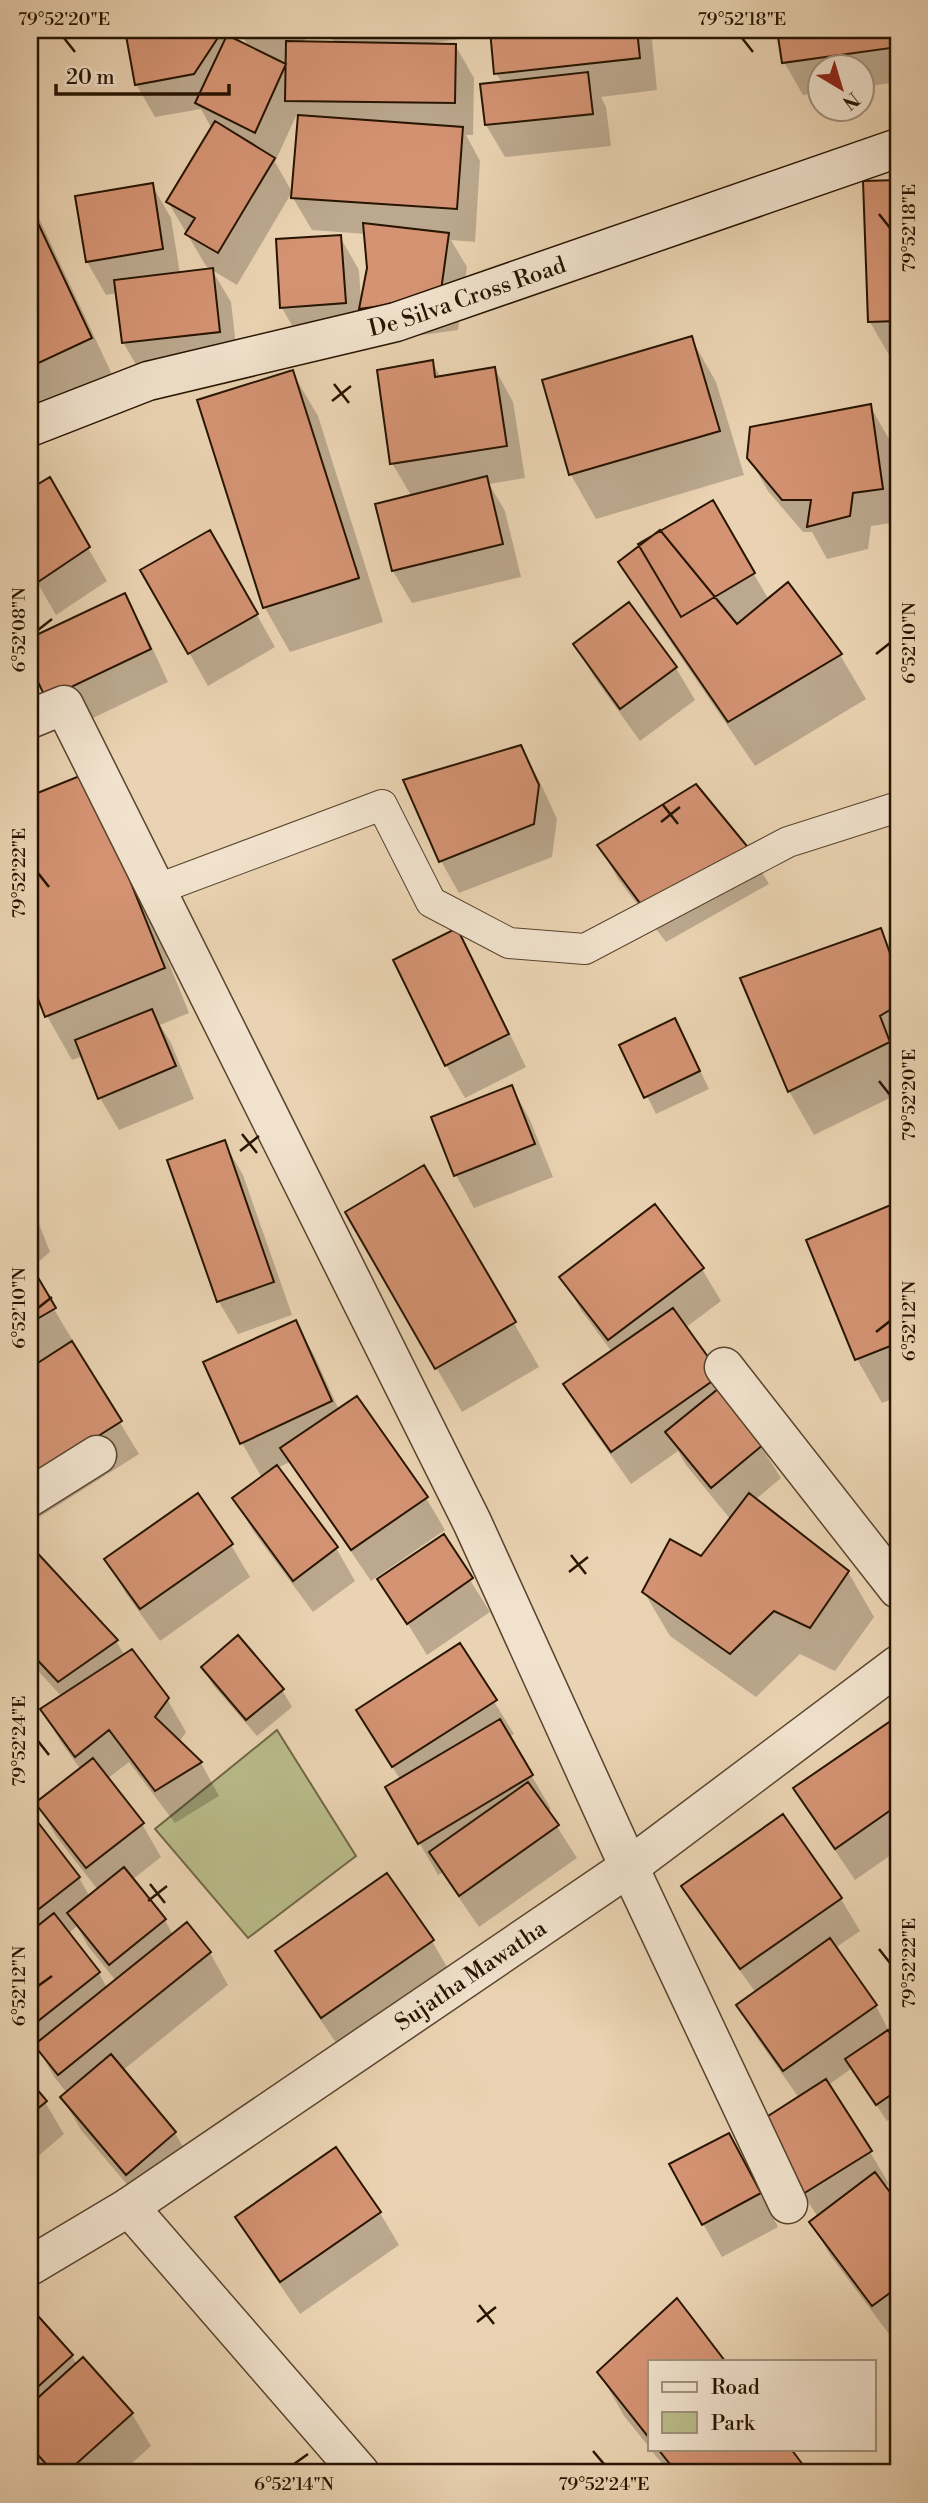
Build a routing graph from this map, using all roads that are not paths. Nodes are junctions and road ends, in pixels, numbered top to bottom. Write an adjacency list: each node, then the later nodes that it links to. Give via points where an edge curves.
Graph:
1 (898, 148): 2 (street, De Silva Cross Road, via 396,322 148,381)
2 (30, 427)
3 (30, 719): 5 (street, via 64,705)
4 (898, 807): 5 (lane, via 788,842 585,949 509,943 431,902 382,805)
5 (155, 890): 11 (street, via 472,1522)
6 (724, 1367): 9 (street)
7 (97, 1455): 8 (street)
8 (30, 1497)
9 (898, 1589)
10 (898, 1665): 11 (street, Sujatha Mawatha)
11 (629, 1867): 12 (street); 13 (street, Sujatha Mawatha)
12 (788, 2204)
13 (129, 2207): 14 (street, Sujatha Mawatha); 15 (street)
14 (30, 2266)
15 (360, 2473)

